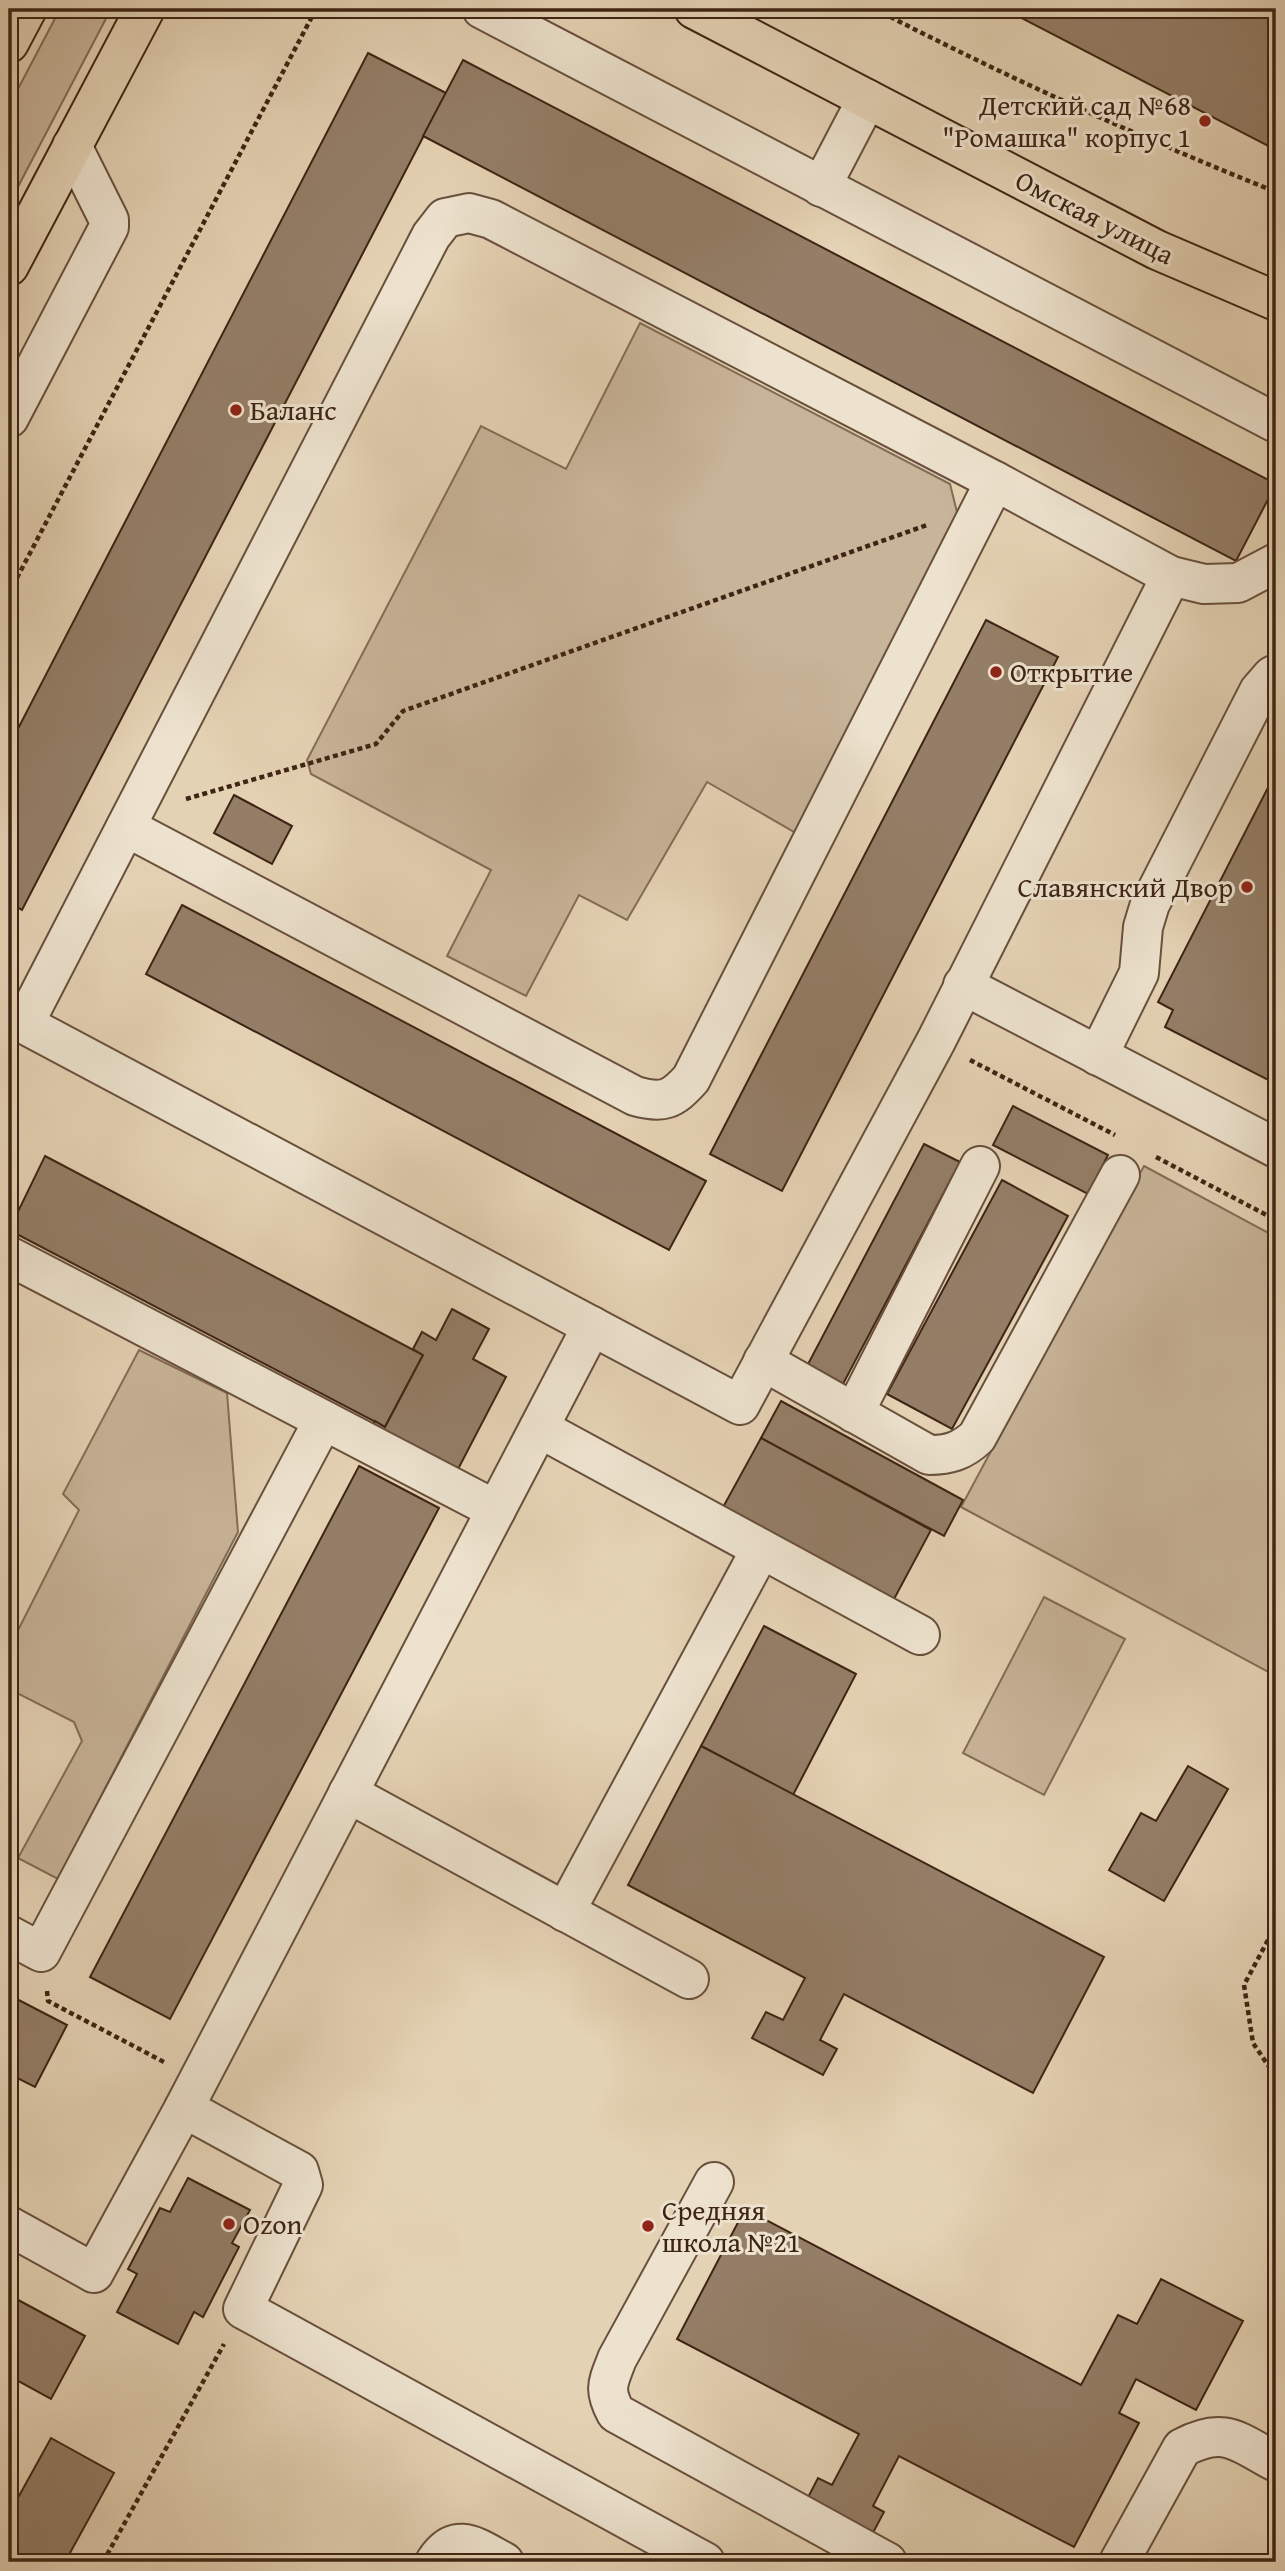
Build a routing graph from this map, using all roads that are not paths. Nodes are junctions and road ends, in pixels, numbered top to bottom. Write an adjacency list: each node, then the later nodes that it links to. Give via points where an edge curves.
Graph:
1 (27, 9): 5 (main road)
2 (145, 9): 7 (main road)
3 (482, 9): 8 (lane)
4 (694, 9): 6 (main road, Омская улица)
5 (9, 43)
6 (867, 99): 8 (lane); 10 (main road, Омская улица, via 1157,250)
7 (72, 146): 9 (main road); 11 (lane, via 109,228)
8 (821, 187): 12 (lane)
9 (9, 265)
10 (1276, 301)
11 (9, 418)
12 (1276, 423)
13 (995, 481): 15 (lane); 17 (lane, via 491,219 469,213 445,218 431,236); 17 (lane, via 691,1079 677,1095 656,1102 635,1096)
14 (1276, 563): 15 (lane, via 1238,583 1204,584)
15 (1171, 576): 18 (lane)
16 (1276, 674): 20 (lane, via 1259,691 1150,904 1135,985)
17 (126, 827): 19 (lane)
18 (963, 985): 20 (lane); 26 (lane)
19 (14, 1031): 25 (lane)
20 (1098, 1056): 21 (lane)
21 (1276, 1147)
22 (980, 1166): 27 (lane)
23 (1120, 1175): 27 (lane, via 977,1437 966,1447 947,1455 929,1455)
24 (9, 1256): 28 (lane)
25 (592, 1326): 26 (lane, via 740,1405); 29 (lane)
26 (762, 1361): 27 (lane)
27 (854, 1413)
28 (323, 1421): 30 (lane); 35 (lane)
29 (540, 1427): 30 (lane); 31 (lane)
30 (496, 1510): 33 (lane)
31 (761, 1549): 32 (lane); 34 (lane)
32 (920, 1635)
33 (348, 1793): 34 (lane); 37 (lane)
34 (565, 1912): 36 (lane)
35 (25, 1943)
36 (689, 1979)
37 (191, 2094): 39 (lane, via 94,2273); 43 (lane, via 299,2171 303,2185 243,2309)
38 (714, 2182): 44 (lane, via 617,2358 608,2398 616,2413)
39 (9, 2226)
40 (1276, 2462): 45 (lane, via 1216,2435 1182,2448)
41 (435, 2562): 42 (lane, via 445,2548 456,2543 470,2544)
42 (504, 2562)
43 (705, 2562)
44 (887, 2562)
45 (1119, 2562)

